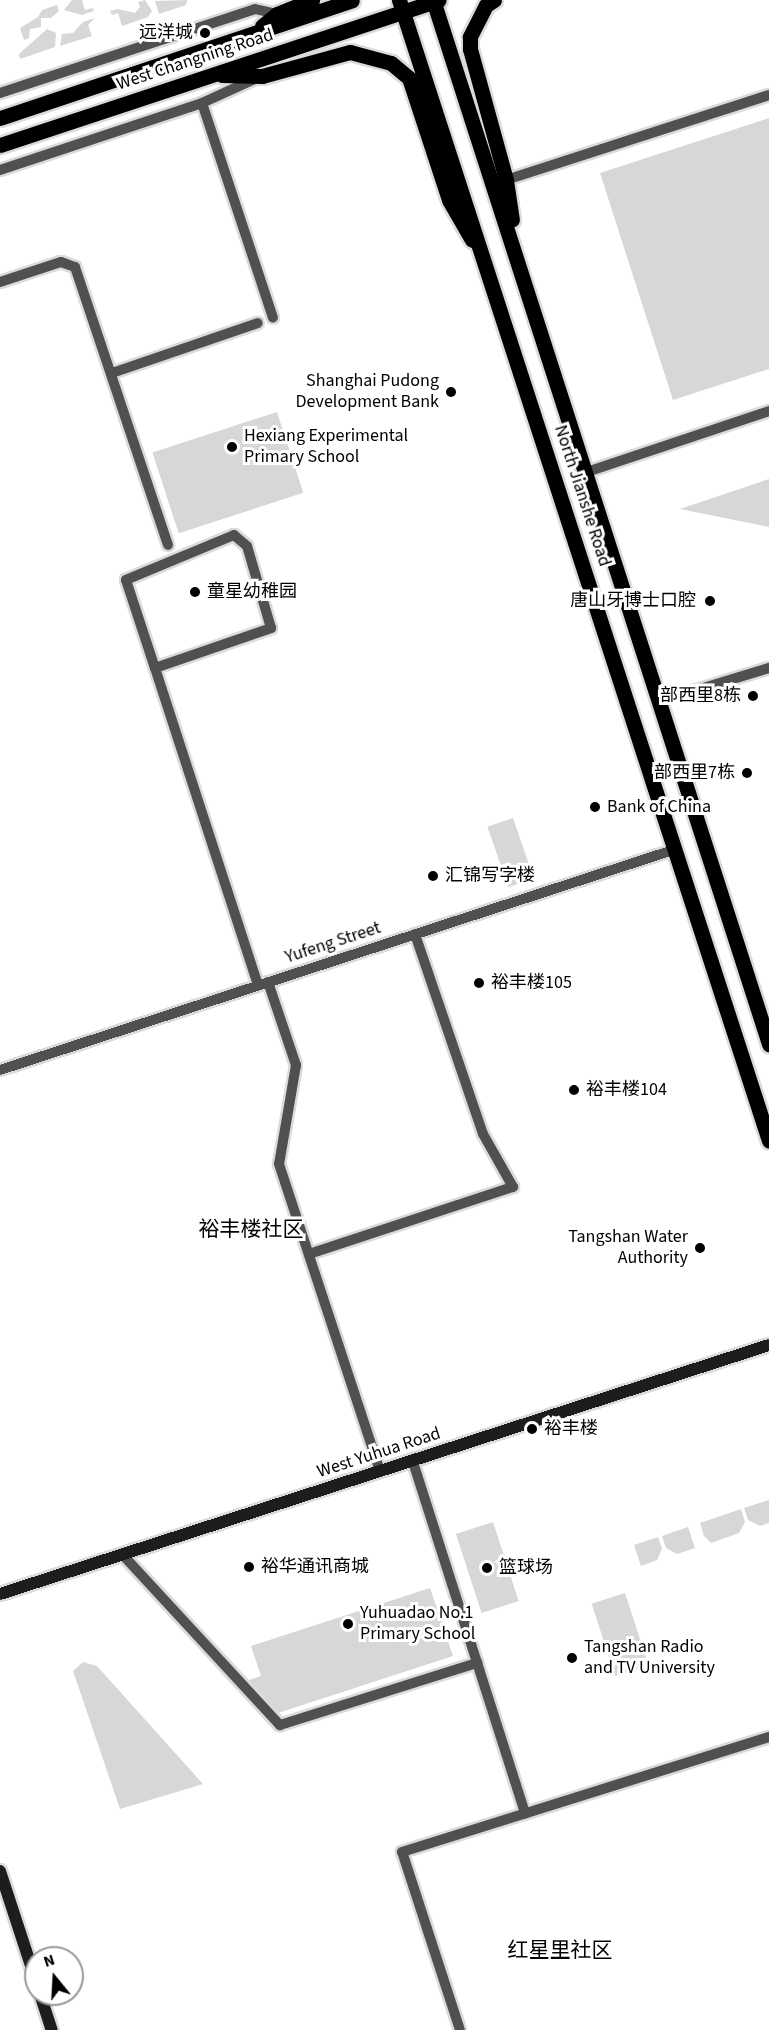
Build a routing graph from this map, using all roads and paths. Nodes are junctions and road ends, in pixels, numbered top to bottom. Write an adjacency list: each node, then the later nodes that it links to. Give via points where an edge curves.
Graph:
1 (312, 0): 6 (main road)
2 (352, 0): 7 (main road, West Changning Road)
3 (494, 0): 16 (main road, via 486,5 470,37 470,49)
4 (435, 1): 5 (main road, West Changning Road); 17 (main road, North Jianshe Road)
5 (401, 6): 8 (main road, West Changning Road); 18 (main road, North Jianshe Road)
6 (277, 14): 7 (main road); 10 (street, West Changning Road, via 255,9)
7 (252, 33): 13 (main road, West Changning Road)
8 (210, 75): 9 (main road); 14 (main road, West Changning Road)
9 (262, 76): 12 (street, West Changning Road); 18 (main road, via 350,52 391,63 409,78 449,200)
10 (0, 93)
11 (769, 95): 16 (street)
12 (202, 103): 15 (street, West Changning Road); 20 (street)
13 (0, 118)
14 (0, 145)
15 (0, 170)
16 (506, 180): 17 (main road)
17 (516, 256): 24 (main road, North Jianshe Road)
18 (488, 266): 29 (main road, North Jianshe Road)
19 (0, 282): 22 (street, via 61,262 75,267)
20 (273, 318)
21 (258, 323): 22 (street)
22 (112, 373): 25 (street)
23 (769, 411): 24 (street)
24 (587, 472): 28 (main road, North Jianshe Road)
25 (168, 545)
26 (155, 668): 26 (street, via 271,628 247,546 234,536 126,580); 31 (street)
27 (769, 668): 28 (street, via 690,692)
28 (657, 694): 32 (main road, North Jianshe Road)
29 (676, 849): 30 (street, Yufeng Street); 34 (main road, North Jianshe Road)
30 (415, 934): 31 (street, Yufeng Street); 35 (street, via 483,1134 513,1187)
31 (263, 984): 33 (street, Yufeng Street); 35 (street, via 296,1065 279,1164)
32 (769, 1044)
33 (0, 1070)
34 (769, 1142)
35 (309, 1254): 38 (street)
36 (769, 1345): 37 (street, West Yuhua Road)
37 (413, 1462): 38 (street, West Yuhua Road); 41 (street)
38 (380, 1472): 39 (street, West Yuhua Road)
39 (122, 1554): 40 (street, West Yuhua Road); 41 (street, via 280,1725)
40 (0, 1594)
41 (477, 1663): 43 (street)
42 (769, 1737): 43 (street)
43 (525, 1814): 48 (street, via 402,1852)
44 (0, 1871): 45 (street)
45 (25, 1946)
46 (44, 2006): 47 (street)
47 (52, 2030)
48 (460, 2030)

